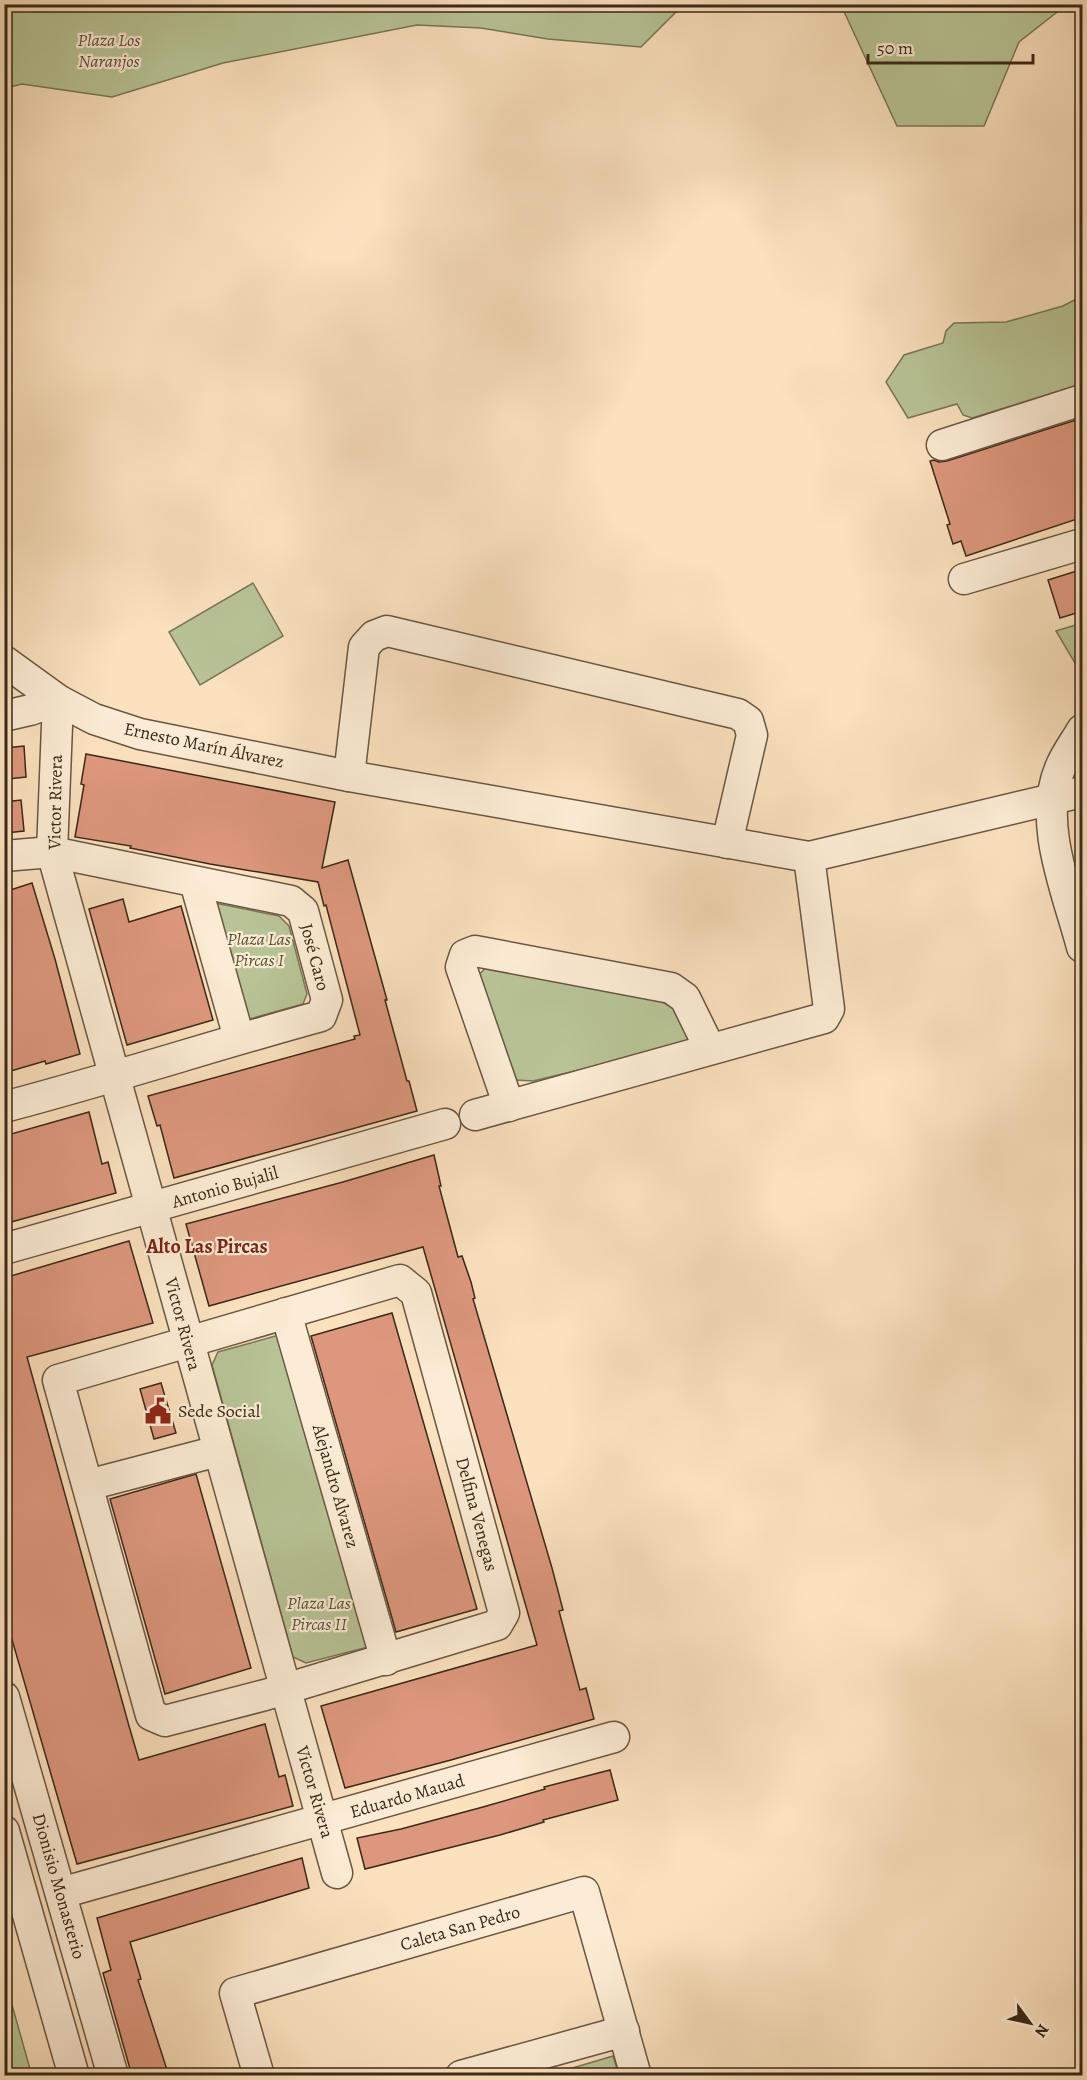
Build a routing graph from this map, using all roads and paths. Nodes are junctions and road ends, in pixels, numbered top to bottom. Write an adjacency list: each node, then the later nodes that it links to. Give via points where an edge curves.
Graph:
1 (1083, 400): 2 (street)
2 (942, 445)
3 (1083, 544): 4 (street)
4 (964, 579)
5 (4, 662): 6 (street, Ernesto Marín Álvarez)
6 (58, 700): 7 (street); 9 (street, Ernesto Marín Álvarez, via 94,719 140,734); 13 (street, Victor Rivera)
7 (4, 716)
8 (1083, 730): 11 (street, via 1060,766)
9 (349, 776): 12 (street, Ernesto Marín Álvarez); 12 (street, via 364,647 374,636 387,631 738,714 748,721 752,735)
10 (1083, 792): 11 (street)
11 (1051, 801): 15 (street); 17 (street, via 1053,839)
12 (727, 843): 15 (street, Ernesto Marín Álvarez)
13 (51, 852): 14 (street, José Caro); 16 (street, José Caro); 20 (street, Victor Rivera)
14 (4, 856)
15 (809, 857): 19 (street, via 829,1009 824,1018)
16 (195, 882): 18 (street); 18 (street, José Caro, via 291,901 303,911 327,1000 321,1017)
17 (1082, 944)
18 (239, 1038): 20 (street, José Caro)
19 (710, 1049): 21 (street); 21 (street, via 685,998 671,988 475,951 465,955 461,967)
20 (114, 1076): 22 (street, José Caro); 25 (street, Victor Rivera)
21 (509, 1106): 23 (street)
22 (4, 1107)
23 (476, 1115)
24 (445, 1124): 25 (street, Antonio Bujalil)
25 (151, 1208): 26 (street, Antonio Bujalil); 28 (street, Victor Rivera)
26 (4, 1249)
27 (286, 1313): 28 (street, Delfina Venegas); 31 (street, Alejandro Alvarez); 31 (street, Delfina Venegas, via 400,1280 416,1293 504,1613 497,1625)
28 (188, 1341): 29 (street, Victor Rivera); 30 (street, Delfina Venegas, via 58,1380)
29 (218, 1451): 30 (street); 32 (street, Victor Rivera)
30 (88, 1485): 32 (street, Delfina Venegas, via 151,1715 165,1721)
31 (386, 1660): 32 (street, Delfina Venegas)
32 (286, 1689): 35 (street, Victor Rivera)
33 (7, 1713): 38 (street, Dionisio Monasterio)
34 (614, 1737): 35 (street, Eduardo Mauad)
35 (322, 1820): 37 (street, Victor Rivera); 38 (street, Eduardo Mauad)
36 (7, 1847): 40 (street, Dionisio Monasterio)
37 (337, 1873)
38 (61, 1893): 41 (street, Dionisio Monasterio)
39 (624, 2031): 42 (street, Caleta San Pedro, via 584,1892 235,1993); 43 (street); 44 (street, Caleta San Pedro)
40 (74, 2076)
41 (112, 2076)
42 (259, 2076)
43 (461, 2076)
44 (636, 2076)

